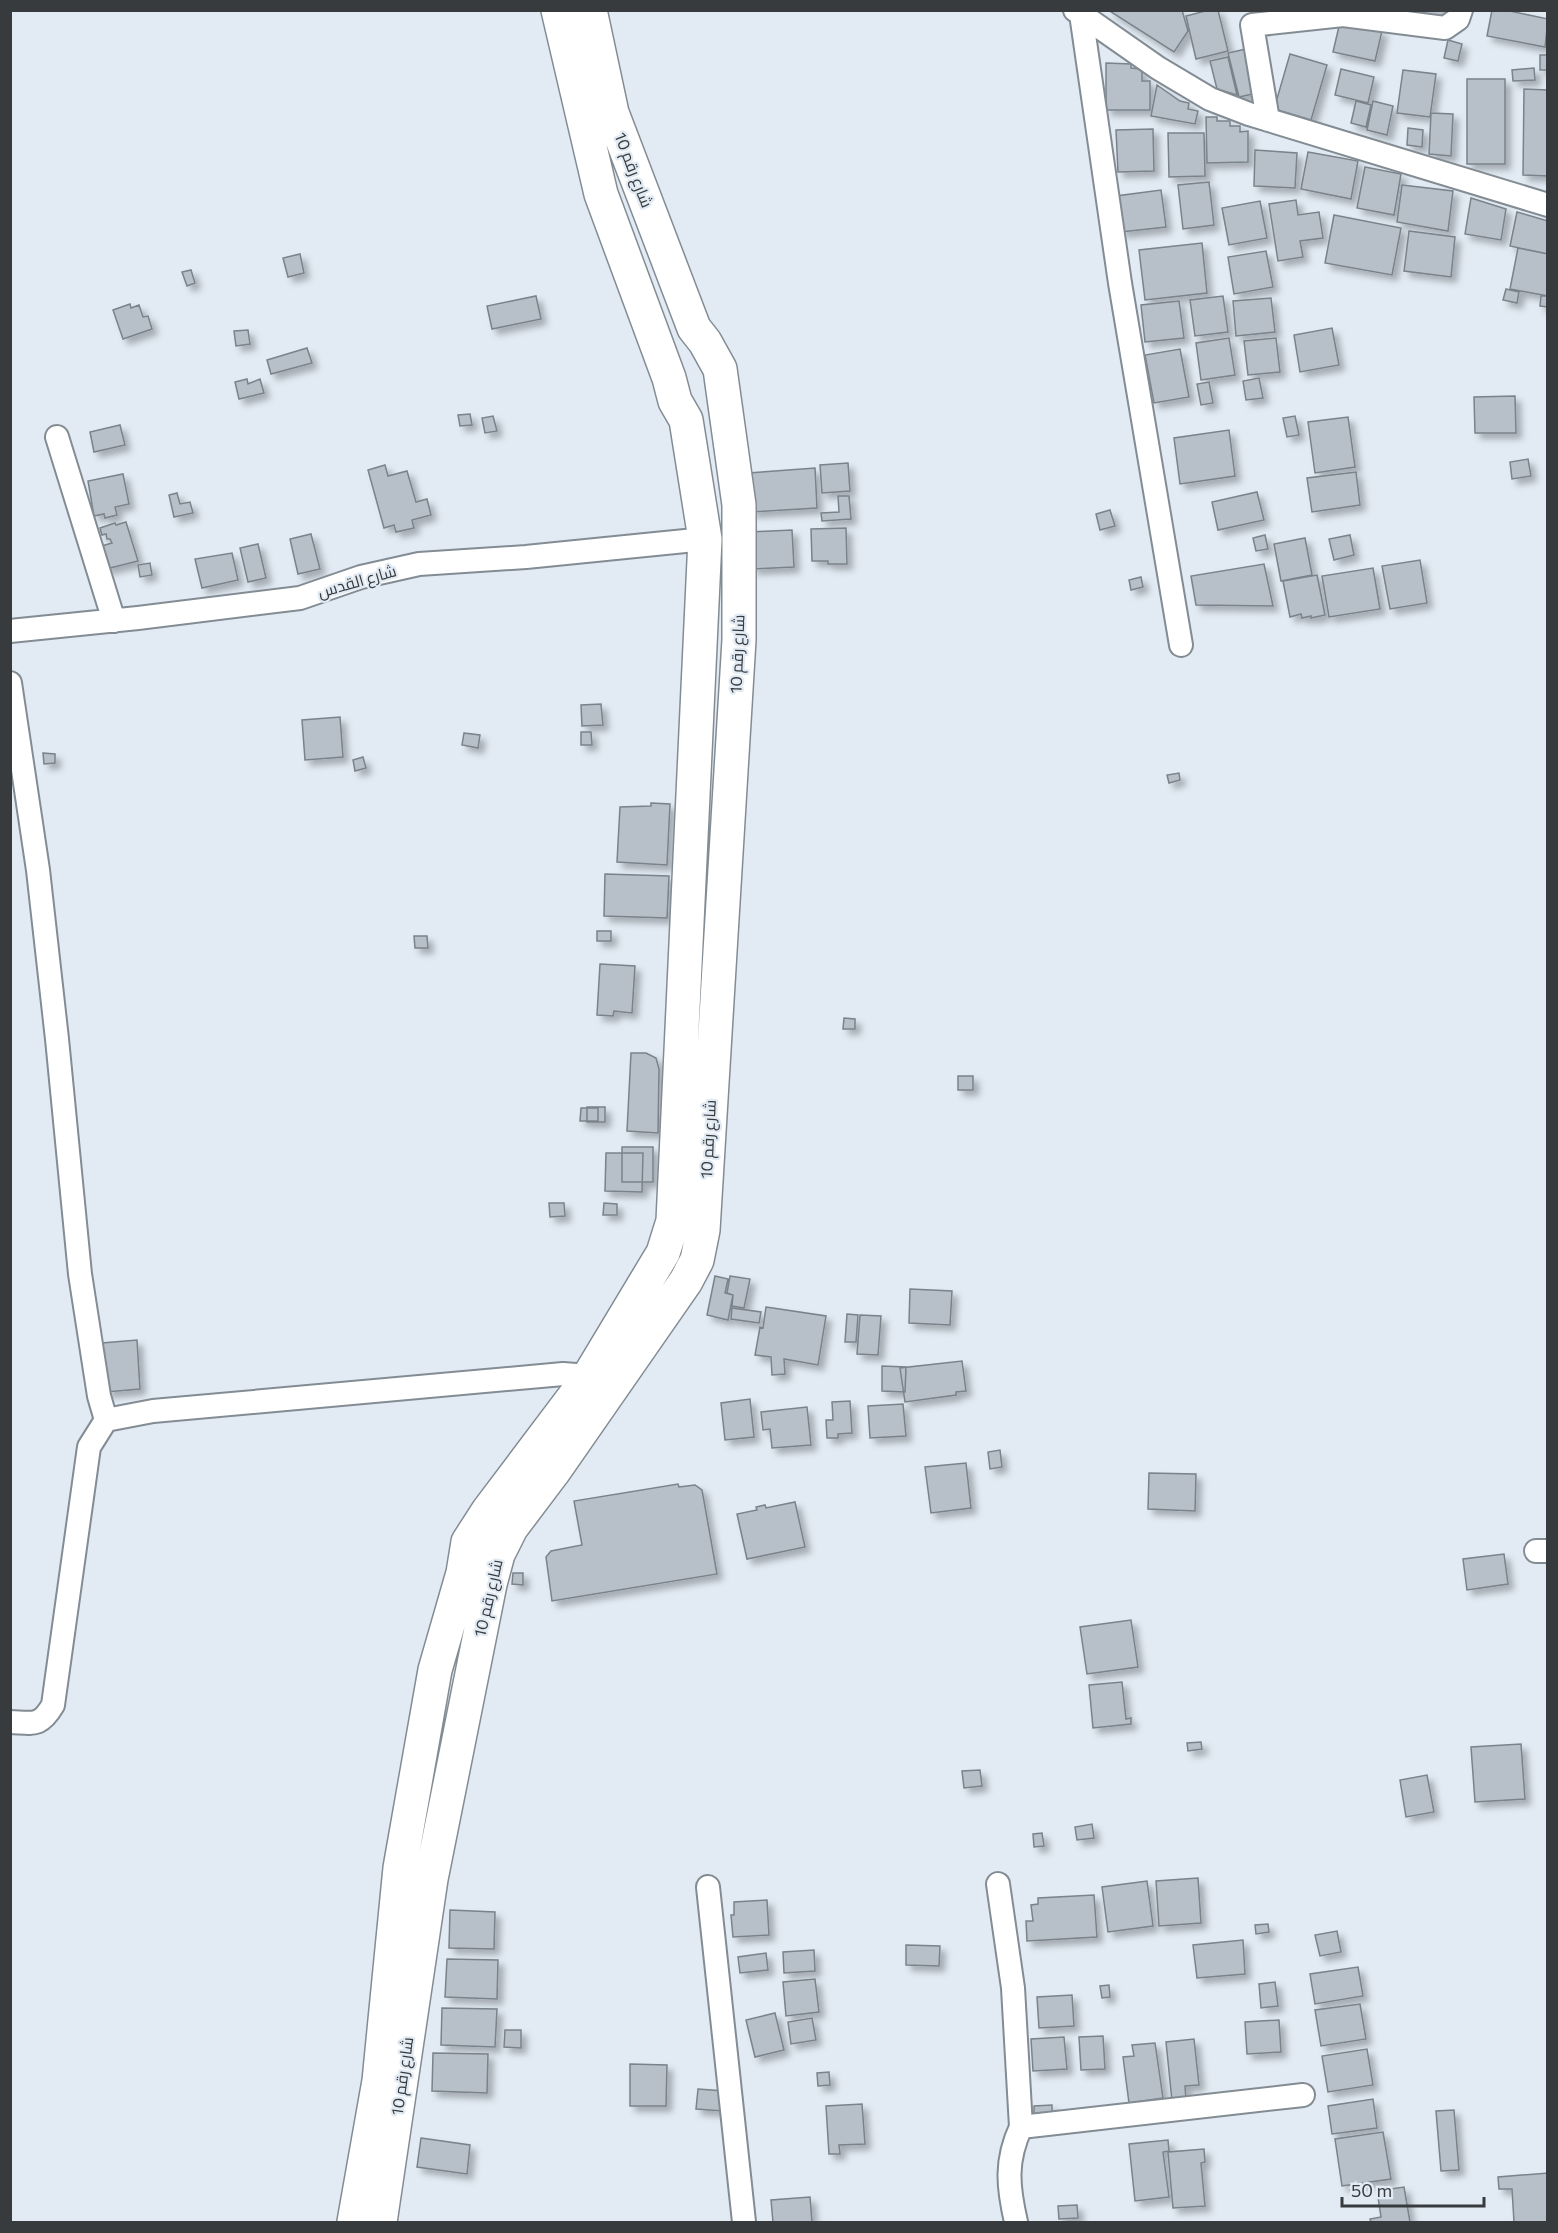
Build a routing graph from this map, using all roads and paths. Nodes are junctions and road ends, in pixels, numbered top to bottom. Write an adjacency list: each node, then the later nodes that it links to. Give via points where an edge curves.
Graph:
1 (558, 10): 8 (main road, شارع رقم 10, via 601,194 675,401 687,420)
2 (590, 10): 21 (main road, شارع رقم 10, via 612,113 694,328 720,369 739,505 739,640 703,1230 697,1260 686,1281 511,1528 498,1554 435,1856)
3 (1461, 10): 5 (street, via 1458,19 1445,28 1343,15 1252,25)
4 (1078, 12): 5 (street, via 1210,99); 11 (street)
5 (1268, 120): 6 (street)
6 (1548, 205)
7 (57, 437): 9 (street)
8 (705, 539): 9 (street, شارع القدس, via 419,564 361,577 300,598); 13 (main road, شارع رقم 10, via 673,1221 663,1253)
9 (114, 621): 10 (street, شارع القدس)
10 (10, 632)
11 (1180, 645)
12 (10, 683): 14 (street, via 39,881 79,1266)
13 (586, 1381): 14 (street, via 563,1374 153,1412); 20 (main road, شارع رقم 10, via 468,1542 435,1670 400,1868 379,2081)
14 (106, 1420): 15 (street, via 89,1447 53,1705 45,1718 34,1723)
15 (10, 1722)
16 (998, 1884): 19 (street, via 1012,1988)
17 (708, 1887): 22 (street)
18 (1303, 2095): 19 (street)
19 (1020, 2127): 23 (street, via 1011,2147 1009,2174)
20 (354, 2223)
21 (380, 2223)
22 (744, 2223)
23 (1017, 2223)

